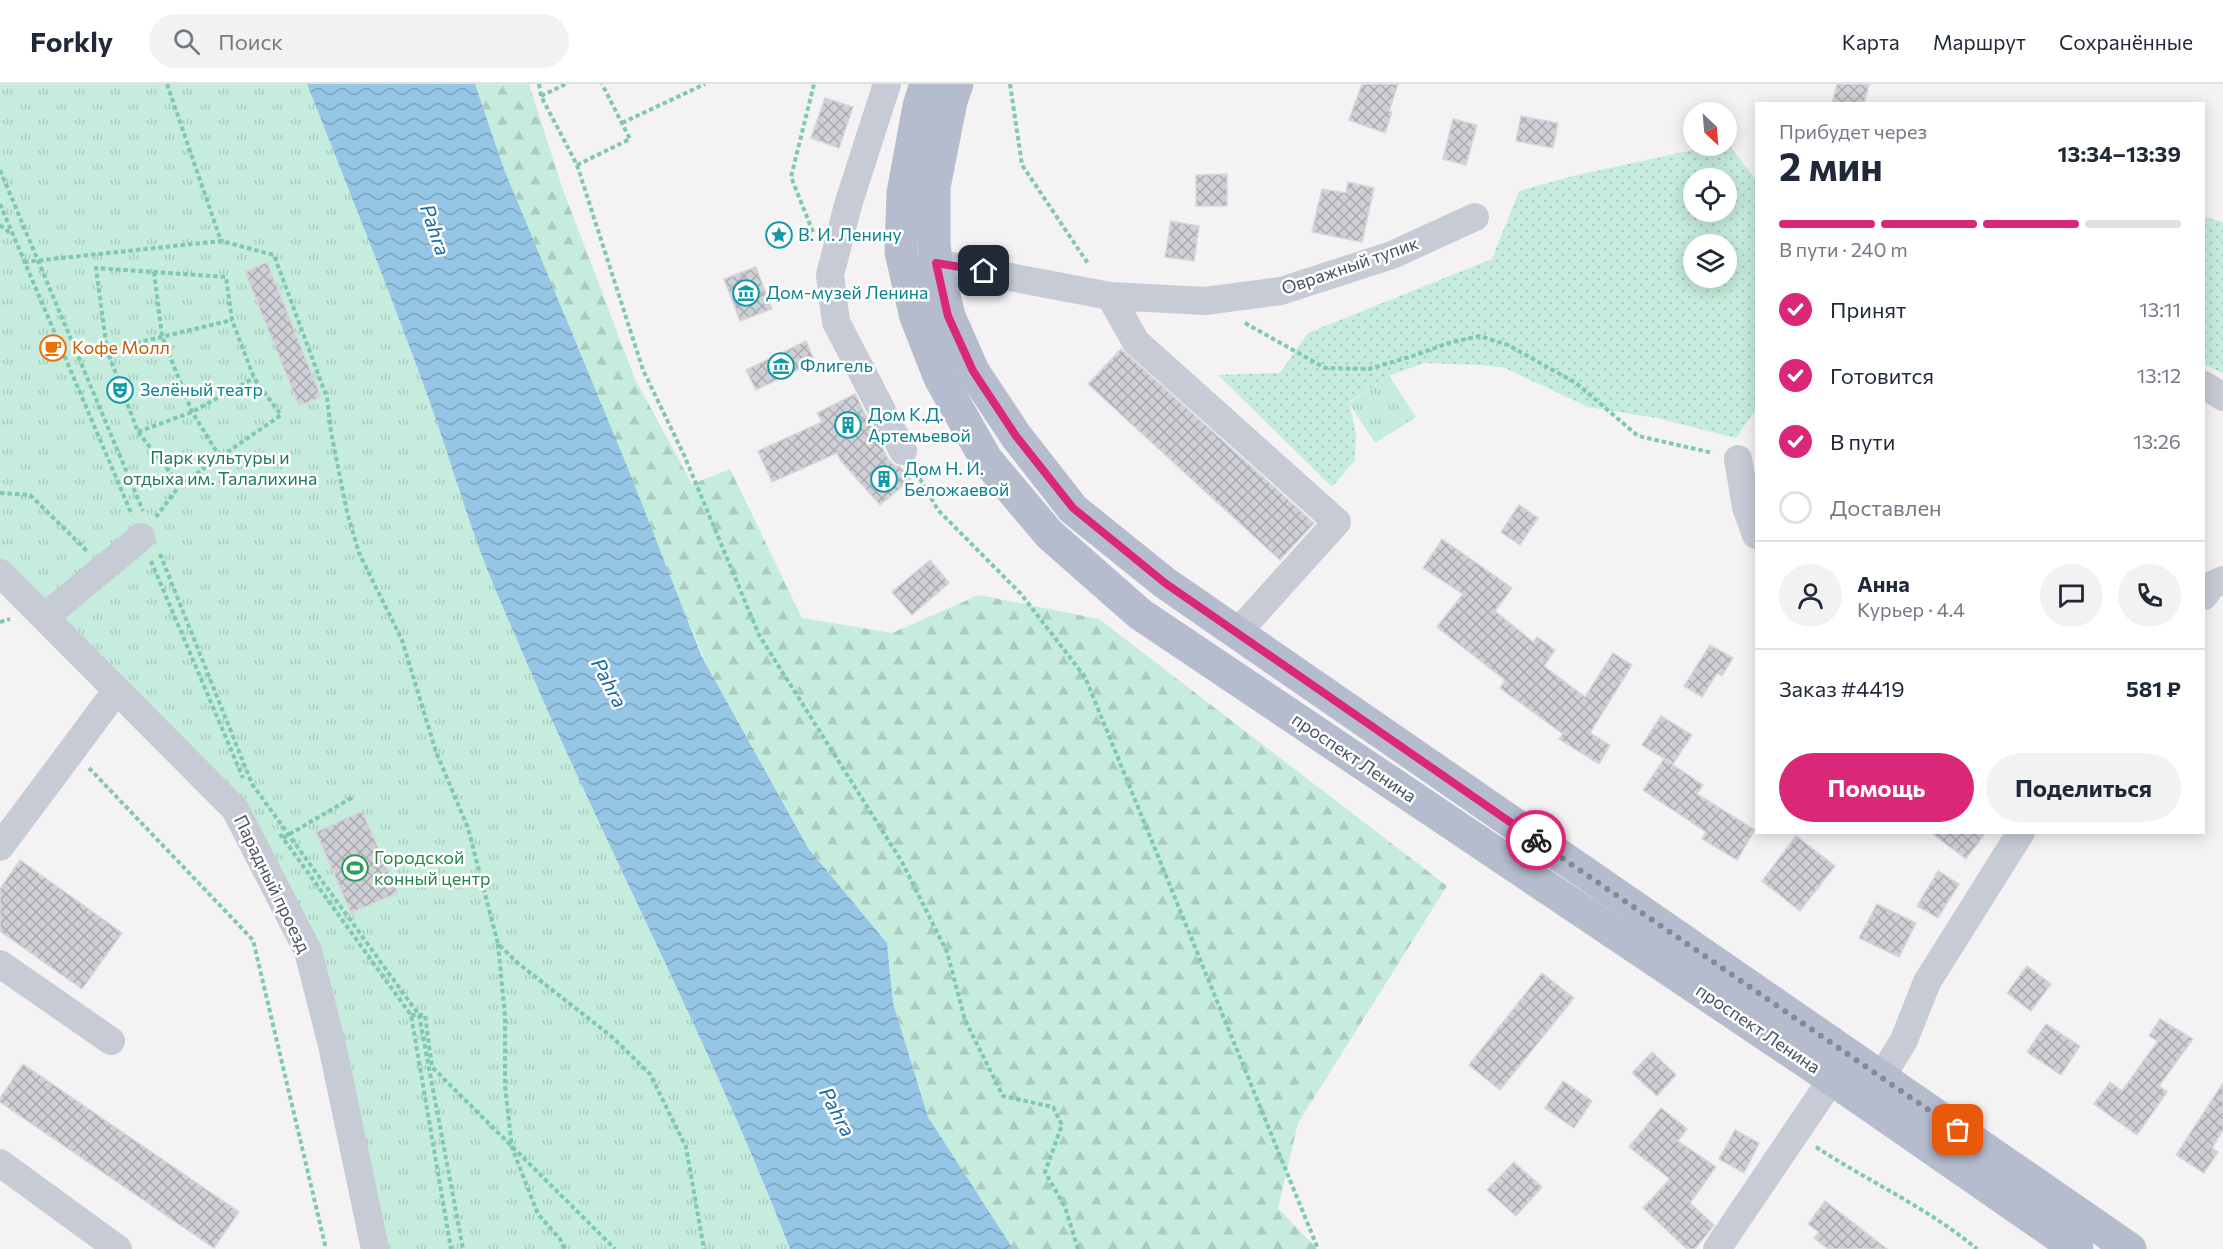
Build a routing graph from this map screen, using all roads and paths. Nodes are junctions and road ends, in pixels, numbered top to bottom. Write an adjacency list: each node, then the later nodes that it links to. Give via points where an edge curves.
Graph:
1 (167, 84): 19 (path)
2 (539, 84): 11 (path)
3 (566, 84): 11 (path)
4 (602, 84): 12 (path)
5 (705, 84): 12 (path)
6 (814, 84): 24 (path, via 791,177)
7 (887, 84): 24 (street)
8 (926, 84): 65 (main road, проспект Ленина, via 903,193 901,252 916,317 940,378 986,459 1049,534 1140,614)
9 (957, 84): 22 (main road, проспект Ленина, via 934,187)
10 (1010, 84): 25 (path, via 1022,165)
11 (541, 96): 13 (path)
12 (622, 123): 13 (path, via 630,139)
13 (577, 165): 76 (path, via 643,370 684,455 759,635 902,862 947,952 965,1020 1003,1096 1053,1107 1062,1125 1045,1172 1065,1207)
14 (0, 170): 20 (path)
15 (0, 204): 18 (path)
16 (1475, 217): 26 (street, Овражный тупик, via 1392,255 1281,291)
17 (0, 225): 18 (path)
18 (13, 236): 21 (path)
19 (221, 241): 20 (path); 57 (path, via 274,255 327,398 347,512 359,553 402,640 436,752 468,828)
20 (38, 260): 21 (path); 40 (path)
21 (24, 262): 40 (path)
22 (936, 263): 25 (street, Овражный тупик); 47 (main road, проспект Ленина, via 948,316 973,371 1016,436 1073,508 1165,583)
23 (154, 272): 27 (path, via 226,277); 28 (path); 29 (path, via 96,268)
24 (830, 275): 35 (street, via 836,322)
25 (1110, 296): 26 (street, Овражный тупик); 47 (street, via 1136,342 1337,522)
26 (1205, 301): 37 (path, via 1325,368 1370,369 1480,336 1508,345 1576,383 1638,436)
27 (232, 320): 28 (path); 30 (path)
28 (162, 336): 29 (path); 33 (path)
29 (107, 350): 34 (path)
30 (254, 378): 33 (path); 36 (path, via 281,415)
31 (2205, 386): 32 (street)
32 (2223, 397)
33 (192, 412): 34 (path); 36 (path)
34 (138, 432): 38 (path)
35 (903, 451): 77 (path, via 938,510 1021,594 1085,677)
36 (220, 457): 38 (path)
37 (1738, 459): 41 (street)
38 (180, 485): 40 (path)
39 (0, 493): 42 (path, via 30,495)
40 (145, 532): 42 (street); 50 (path); 54 (path, via 252,784)
41 (1755, 533)
42 (105, 568): 46 (street)
43 (0, 573): 46 (street, Парадный проезд)
44 (2223, 579): 45 (street)
45 (2205, 595)
46 (45, 617): 48 (street, Парадный проезд)
47 (1237, 633): 64 (main road, проспект Ленина)
48 (117, 690): 49 (street); 70 (street, Парадный проезд, via 235,809 308,951)
49 (72, 750): 56 (street); 69 (path, via 253,940)
50 (249, 791)
51 (353, 797): 54 (path)
52 (276, 829): 55 (path)
53 (2020, 834): 64 (street, via 1927,982 1904,1040)
54 (289, 835): 55 (path); 60 (path)
55 (283, 838): 59 (path)
56 (0, 847)
57 (498, 944): 73 (path, via 512,1148 538,1214); 75 (path, via 611,1036 650,1074 687,1147)
58 (0, 964): 61 (street)
59 (411, 1015): 60 (path); 62 (path)
60 (419, 1015): 63 (path, via 425,1015)
61 (111, 1041)
62 (420, 1067): 63 (path); 71 (path)
63 (430, 1067): 72 (path); 74 (path)
64 (1881, 1078): 81 (main road, проспект Ленина)
65 (1832, 1079): 66 (street); 80 (main road, проспект Ленина)
66 (1795, 1134): 78 (street); 79 (path, via 1898,1195)
67 (0, 1163): 68 (street)
68 (118, 1249)
69 (326, 1249)
70 (375, 1249)
71 (451, 1249)
72 (463, 1249)
73 (565, 1249)
74 (615, 1249)
75 (705, 1249)
76 (1078, 1249)
77 (1318, 1249)
78 (1717, 1249)
79 (1977, 1249)
80 (2077, 1249)
81 (2130, 1249)

